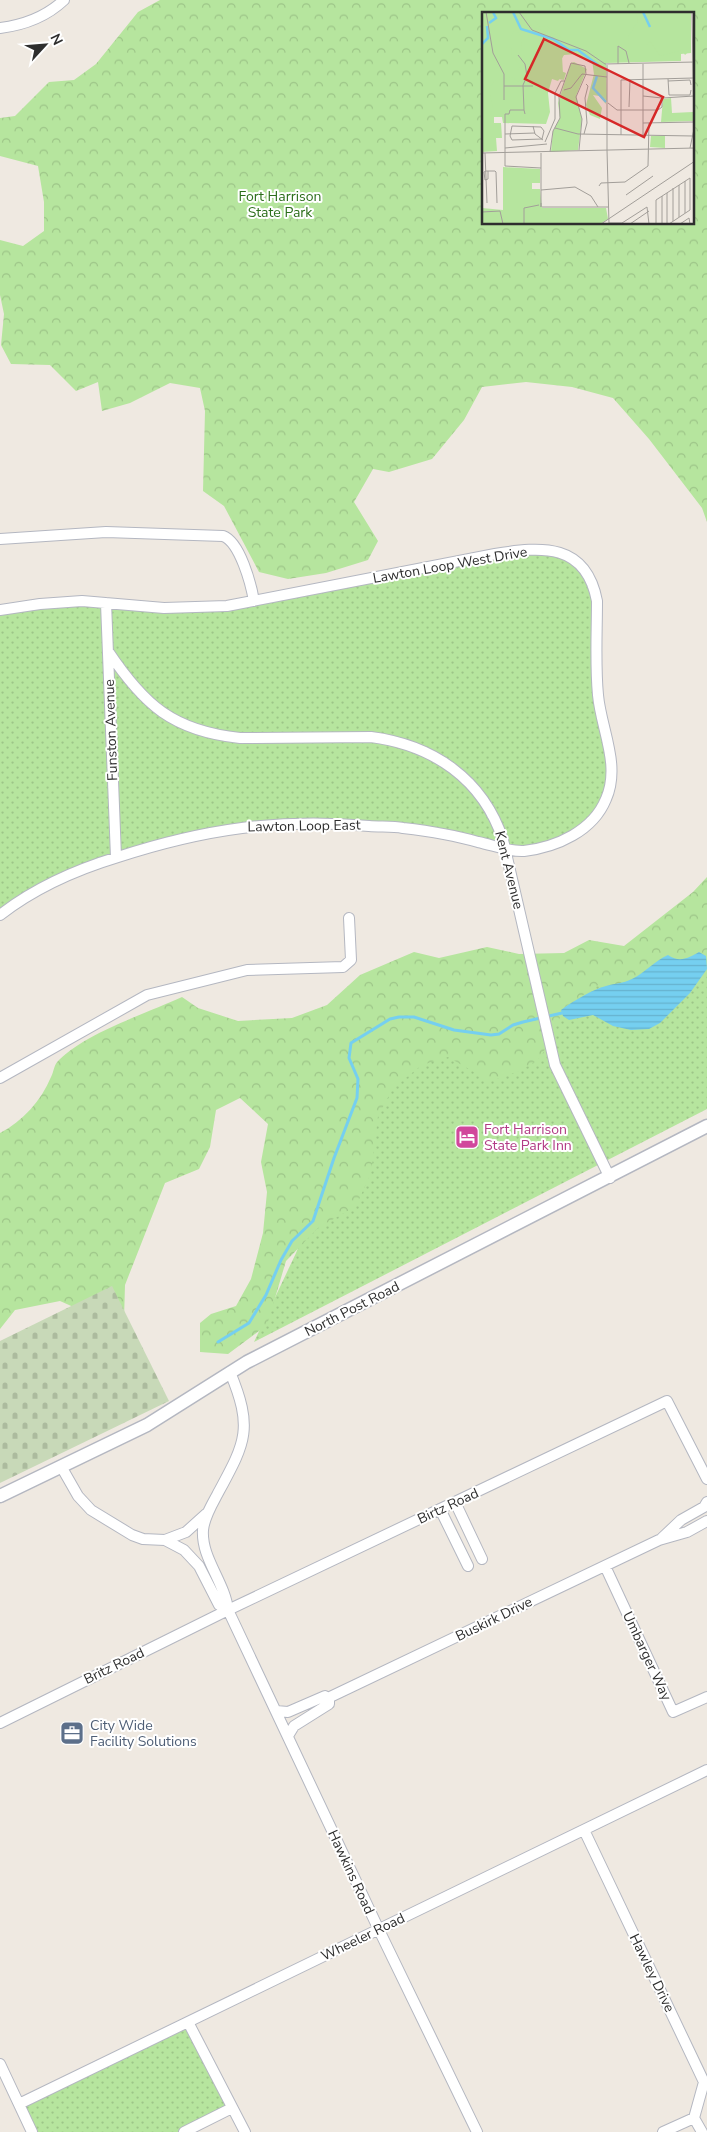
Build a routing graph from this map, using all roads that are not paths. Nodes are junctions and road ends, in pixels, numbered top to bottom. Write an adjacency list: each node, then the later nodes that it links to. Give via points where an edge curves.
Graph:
1 (64, 0): 2 (street, via 38,18)
2 (0, 28)
3 (0, 539): 4 (street, via 106,532 224,536 236,546)
4 (254, 601): 5 (street, Lawton Loop West Drive, via 195,608); 8 (street, Lawton Loop West Drive, via 520,551 557,551 581,565 595,589 597,601 597,675 600,713 611,758 610,788 597,816 573,835 527,850)
5 (106, 603): 6 (street, Lawton Loop West Drive, via 82,601); 7 (street, Funston Avenue)
6 (0, 610)
7 (108, 651): 8 (street, Kent Avenue, via 122,674 148,701 169,717 198,730 240,738 371,737 413,746 437,757 466,780 484,800); 9 (street, Funston Avenue)
8 (505, 848): 9 (street, Lawton Loop East, via 401,827 319,823 240,827 188,836); 14 (street, Kent Avenue, via 536,991 559,1075)
9 (116, 857): 10 (street, Lawton Loop East, via 44,886)
10 (0, 915)
11 (349, 918): 12 (street, via 351,960 343,967 247,970 147,995)
12 (0, 1078)
13 (707, 1126): 14 (street, North Post Road)
14 (610, 1178): 15 (street, North Post Road)
15 (230, 1372): 16 (street, North Post Road, via 167,1414); 22 (street, Hawkins Road, via 242,1403 245,1420 243,1438 238,1455)
16 (62, 1468): 18 (street, North Post Road); 24 (street, Hawkins Road, via 78,1496 91,1510 132,1535)
17 (707, 1480): 19 (street, Birtz Road, via 666,1401)
18 (0, 1496)
19 (455, 1502): 21 (street, Birtz Road); 26 (street)
20 (707, 1502): 25 (street, Buskirk Drive)
21 (440, 1509): 27 (street); 29 (street, Birtz Road)
22 (208, 1512): 24 (street, via 186,1532); 29 (street, Hawkins Road, via 203,1538 227,1597)
23 (707, 1521): 25 (street, Buskirk Drive, via 687,1532)
24 (165, 1540): 29 (street, Hawkins Road, via 193,1558 219,1605)
25 (659, 1540): 28 (street, Buskirk Drive)
26 (482, 1559)
27 (468, 1566)
28 (605, 1566): 30 (street, Umbarger Way, via 673,1712); 31 (street, Buskirk Drive)
29 (228, 1610): 32 (street, Hawkins Road); 33 (street, Britz Road)
30 (707, 1697)
31 (328, 1698): 32 (street, Buskirk Drive, via 325,1696 288,1712); 34 (street, Buskirk Drive, via 330,1704 294,1726)
32 (276, 1711): 34 (street, Hawkins Road)
33 (0, 1723)
34 (288, 1736): 37 (street, Hawkins Road)
35 (707, 1770): 36 (street, Wheeler Road)
36 (584, 1830): 37 (street, Wheeler Road); 42 (street, Hawley Drive, via 704,2082)
37 (379, 1930): 38 (street, Wheeler Road); 46 (street, Hawkins Road)
38 (188, 2022): 40 (street, Wheeler Road); 41 (street)
39 (0, 2064): 40 (street)
40 (19, 2104): 43 (street)
41 (232, 2108): 44 (street); 45 (street)
42 (694, 2118): 47 (street); 48 (street)
43 (32, 2132)
44 (184, 2132)
45 (245, 2132)
46 (477, 2132)
47 (663, 2132)
48 (702, 2132)

